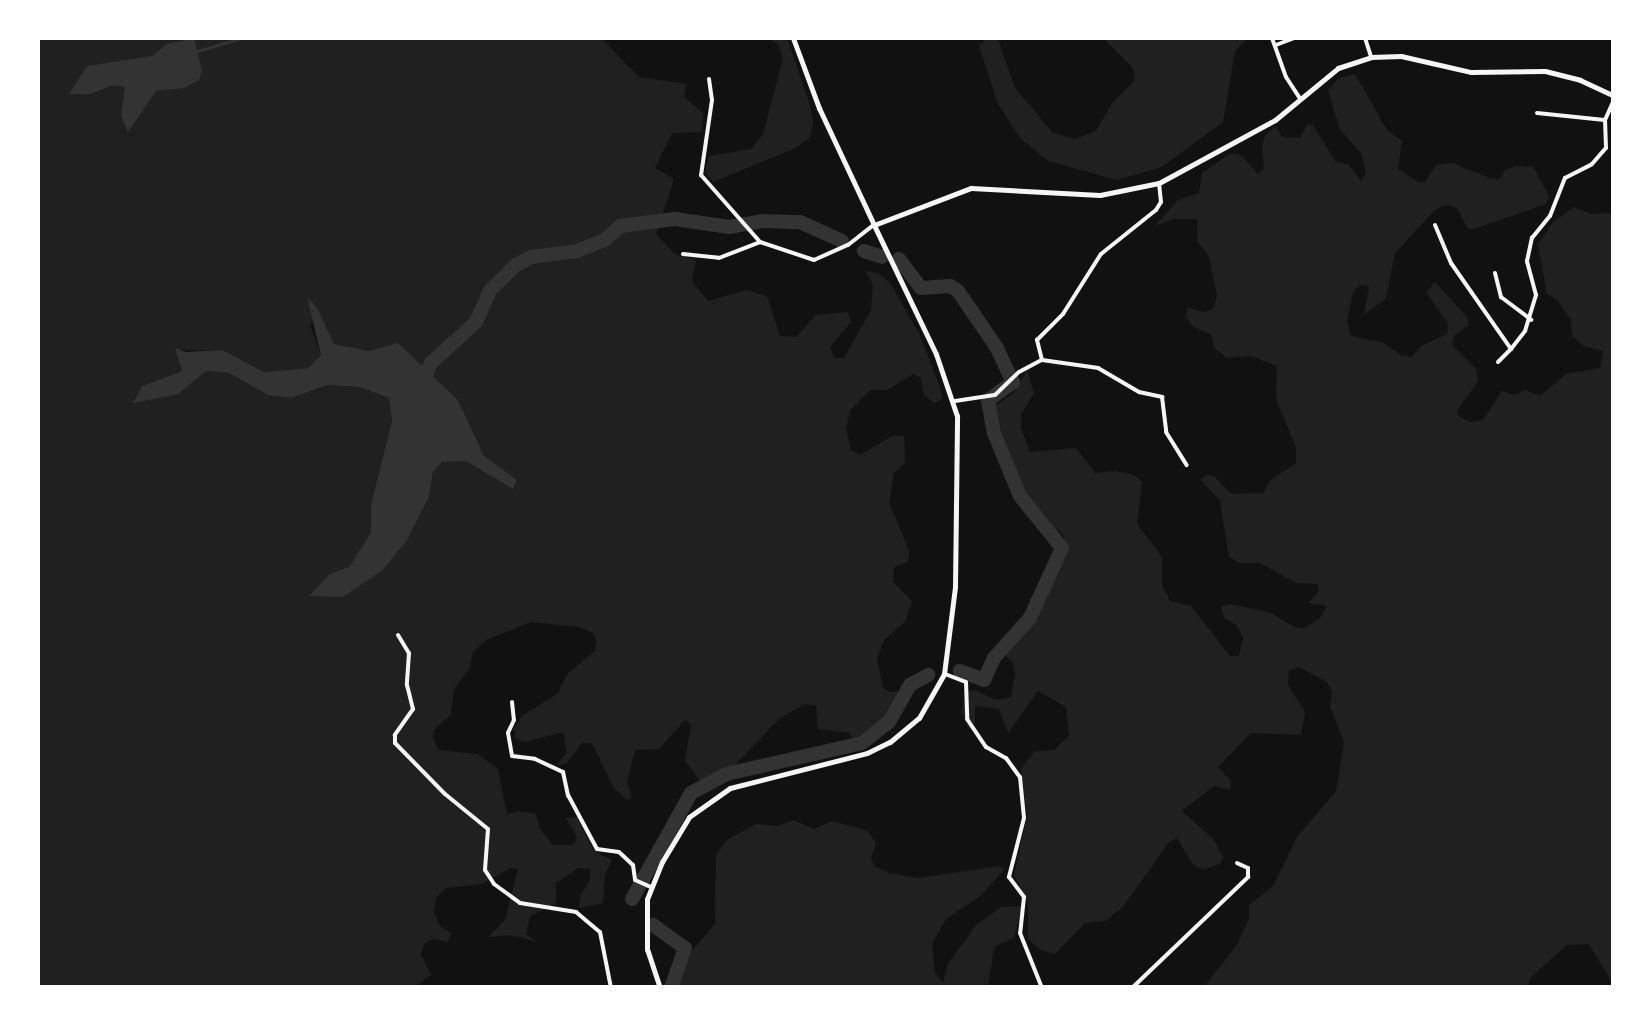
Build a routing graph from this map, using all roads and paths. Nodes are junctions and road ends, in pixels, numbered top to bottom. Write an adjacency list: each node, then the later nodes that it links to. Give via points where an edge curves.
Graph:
1 (793, 38): 13 (main road)
2 (1272, 38): 5 (street)
3 (1294, 38): 5 (street)
4 (1366, 38): 6 (street)
5 (1276, 45): 8 (street)
6 (1371, 57): 8 (main road, via 1332,72); 9 (main road, via 1401,56 1485,73 1544,71 1580,80)
7 (710, 79): 15 (street, via 701,174)
8 (1301, 100): 12 (main road)
9 (1613, 102): 11 (street)
10 (1537, 112): 11 (street)
11 (1605, 120): 18 (street, via 1600,156 1565,178 1527,252 1537,287)
12 (1159, 183): 13 (main road, via 1100,194 972,188); 20 (street, via 1156,210 1101,254 1062,314 1036,340)
13 (874, 225): 15 (street, via 848,246 814,260); 22 (main road)
14 (1435, 225): 19 (street, via 1451,263)
15 (760, 242): 16 (street, via 720,258)
16 (683, 254)
17 (1495, 273): 18 (street, via 1501,297)
18 (1530, 320): 19 (street)
19 (1511, 349): 21 (street)
20 (1042, 360): 22 (street, via 995,395); 23 (street, via 1098,368 1162,397 1166,432)
21 (1498, 362)
22 (955, 402): 25 (main road, via 958,530)
23 (1187, 465)
24 (398, 636): 29 (street, via 409,653 413,709 395,743 488,829 486,870 494,884 520,903 576,912 600,932)
25 (944, 674): 28 (main road, via 919,718 879,748 706,800 689,817); 31 (street, via 966,682 967,719 1020,777 1024,818 1009,877 1024,897 1020,933)
26 (512, 702): 28 (street, via 512,756 563,772 597,850 619,852 633,865 635,880)
27 (1237, 863): 32 (street, via 1248,868 1248,876)
28 (651, 888): 30 (main road, via 645,938)
29 (611, 988)
30 (660, 988)
31 (1042, 988)
32 (1132, 988)

